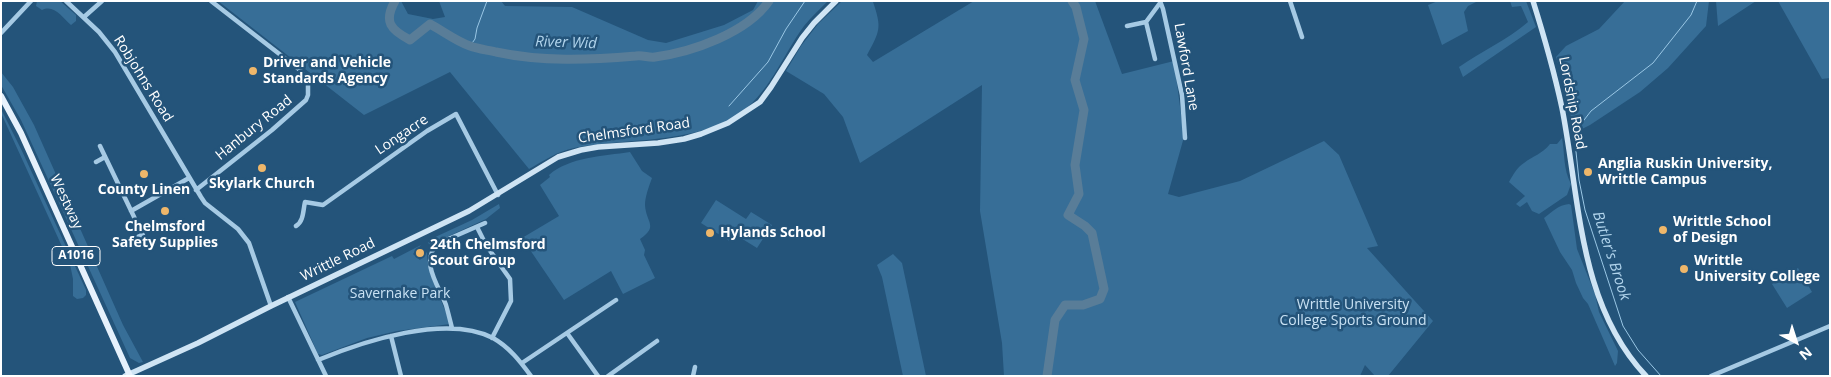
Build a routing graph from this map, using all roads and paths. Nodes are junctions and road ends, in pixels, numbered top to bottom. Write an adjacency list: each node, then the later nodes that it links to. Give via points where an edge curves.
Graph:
1 (22, 1): 10 (street)
2 (31, 1): 10 (street)
3 (66, 1): 11 (street, Robjohns Road)
4 (102, 1): 11 (street)
5 (211, 1): 24 (street, Hanbury Road, via 300,70 308,82 306,100)
6 (836, 1): 21 (street, Chelmsford Road, via 802,38 760,102 728,123 684,139 598,147)
7 (1290, 1): 15 (street)
8 (1532, 1): 52 (street, Lordship Road, via 1562,108 1580,227 1593,276 1617,336 1631,360)
9 (1160, 2): 12 (street); 18 (street, Lawford Lane, via 1182,95)
10 (27, 6): 14 (street)
11 (84, 18): 23 (street, Robjohns Road, via 106,40 122,64)
12 (1146, 22): 13 (street); 16 (street)
13 (1127, 26)
14 (1, 33)
15 (1302, 38)
16 (1155, 59)
17 (1, 96): 45 (main road, Westway / A1016, via 21,133)
18 (1185, 138)
19 (100, 146): 20 (street)
20 (105, 157): 22 (street); 26 (street)
21 (558, 157): 25 (street, Writtle Road)
22 (96, 162)
23 (189, 178): 24 (street, Robjohns Road); 26 (street)
24 (196, 190): 35 (street, Robjohns Road, via 205,203 246,238)
25 (498, 195): 28 (street, Longacre, via 456,114 323,205 305,202 302,220); 33 (street, Writtle Road)
26 (131, 211): 30 (street)
27 (486, 223): 29 (street)
28 (296, 226)
29 (477, 227): 37 (street, via 437,244 432,250 433,276); 40 (street, via 510,279 511,301)
30 (142, 235): 31 (street); 32 (street)
31 (133, 239)
32 (148, 246)
33 (288, 298): 35 (street, Writtle Road); 42 (street)
34 (616, 300): 38 (street)
35 (270, 306): 45 (street, Writtle Road)
36 (1830, 326): 53 (street)
37 (452, 328): 39 (street); 40 (street)
38 (567, 333): 43 (street); 49 (street)
39 (391, 336): 42 (street); 47 (street)
40 (492, 338): 43 (street)
41 (657, 342): 50 (street)
42 (318, 360): 46 (street)
43 (522, 363): 48 (street)
44 (694, 367): 51 (street)
45 (128, 375)
46 (326, 376)
47 (401, 376)
48 (530, 376)
49 (598, 376)
50 (608, 376)
51 (693, 376)
52 (1646, 376)
53 (1711, 376)

